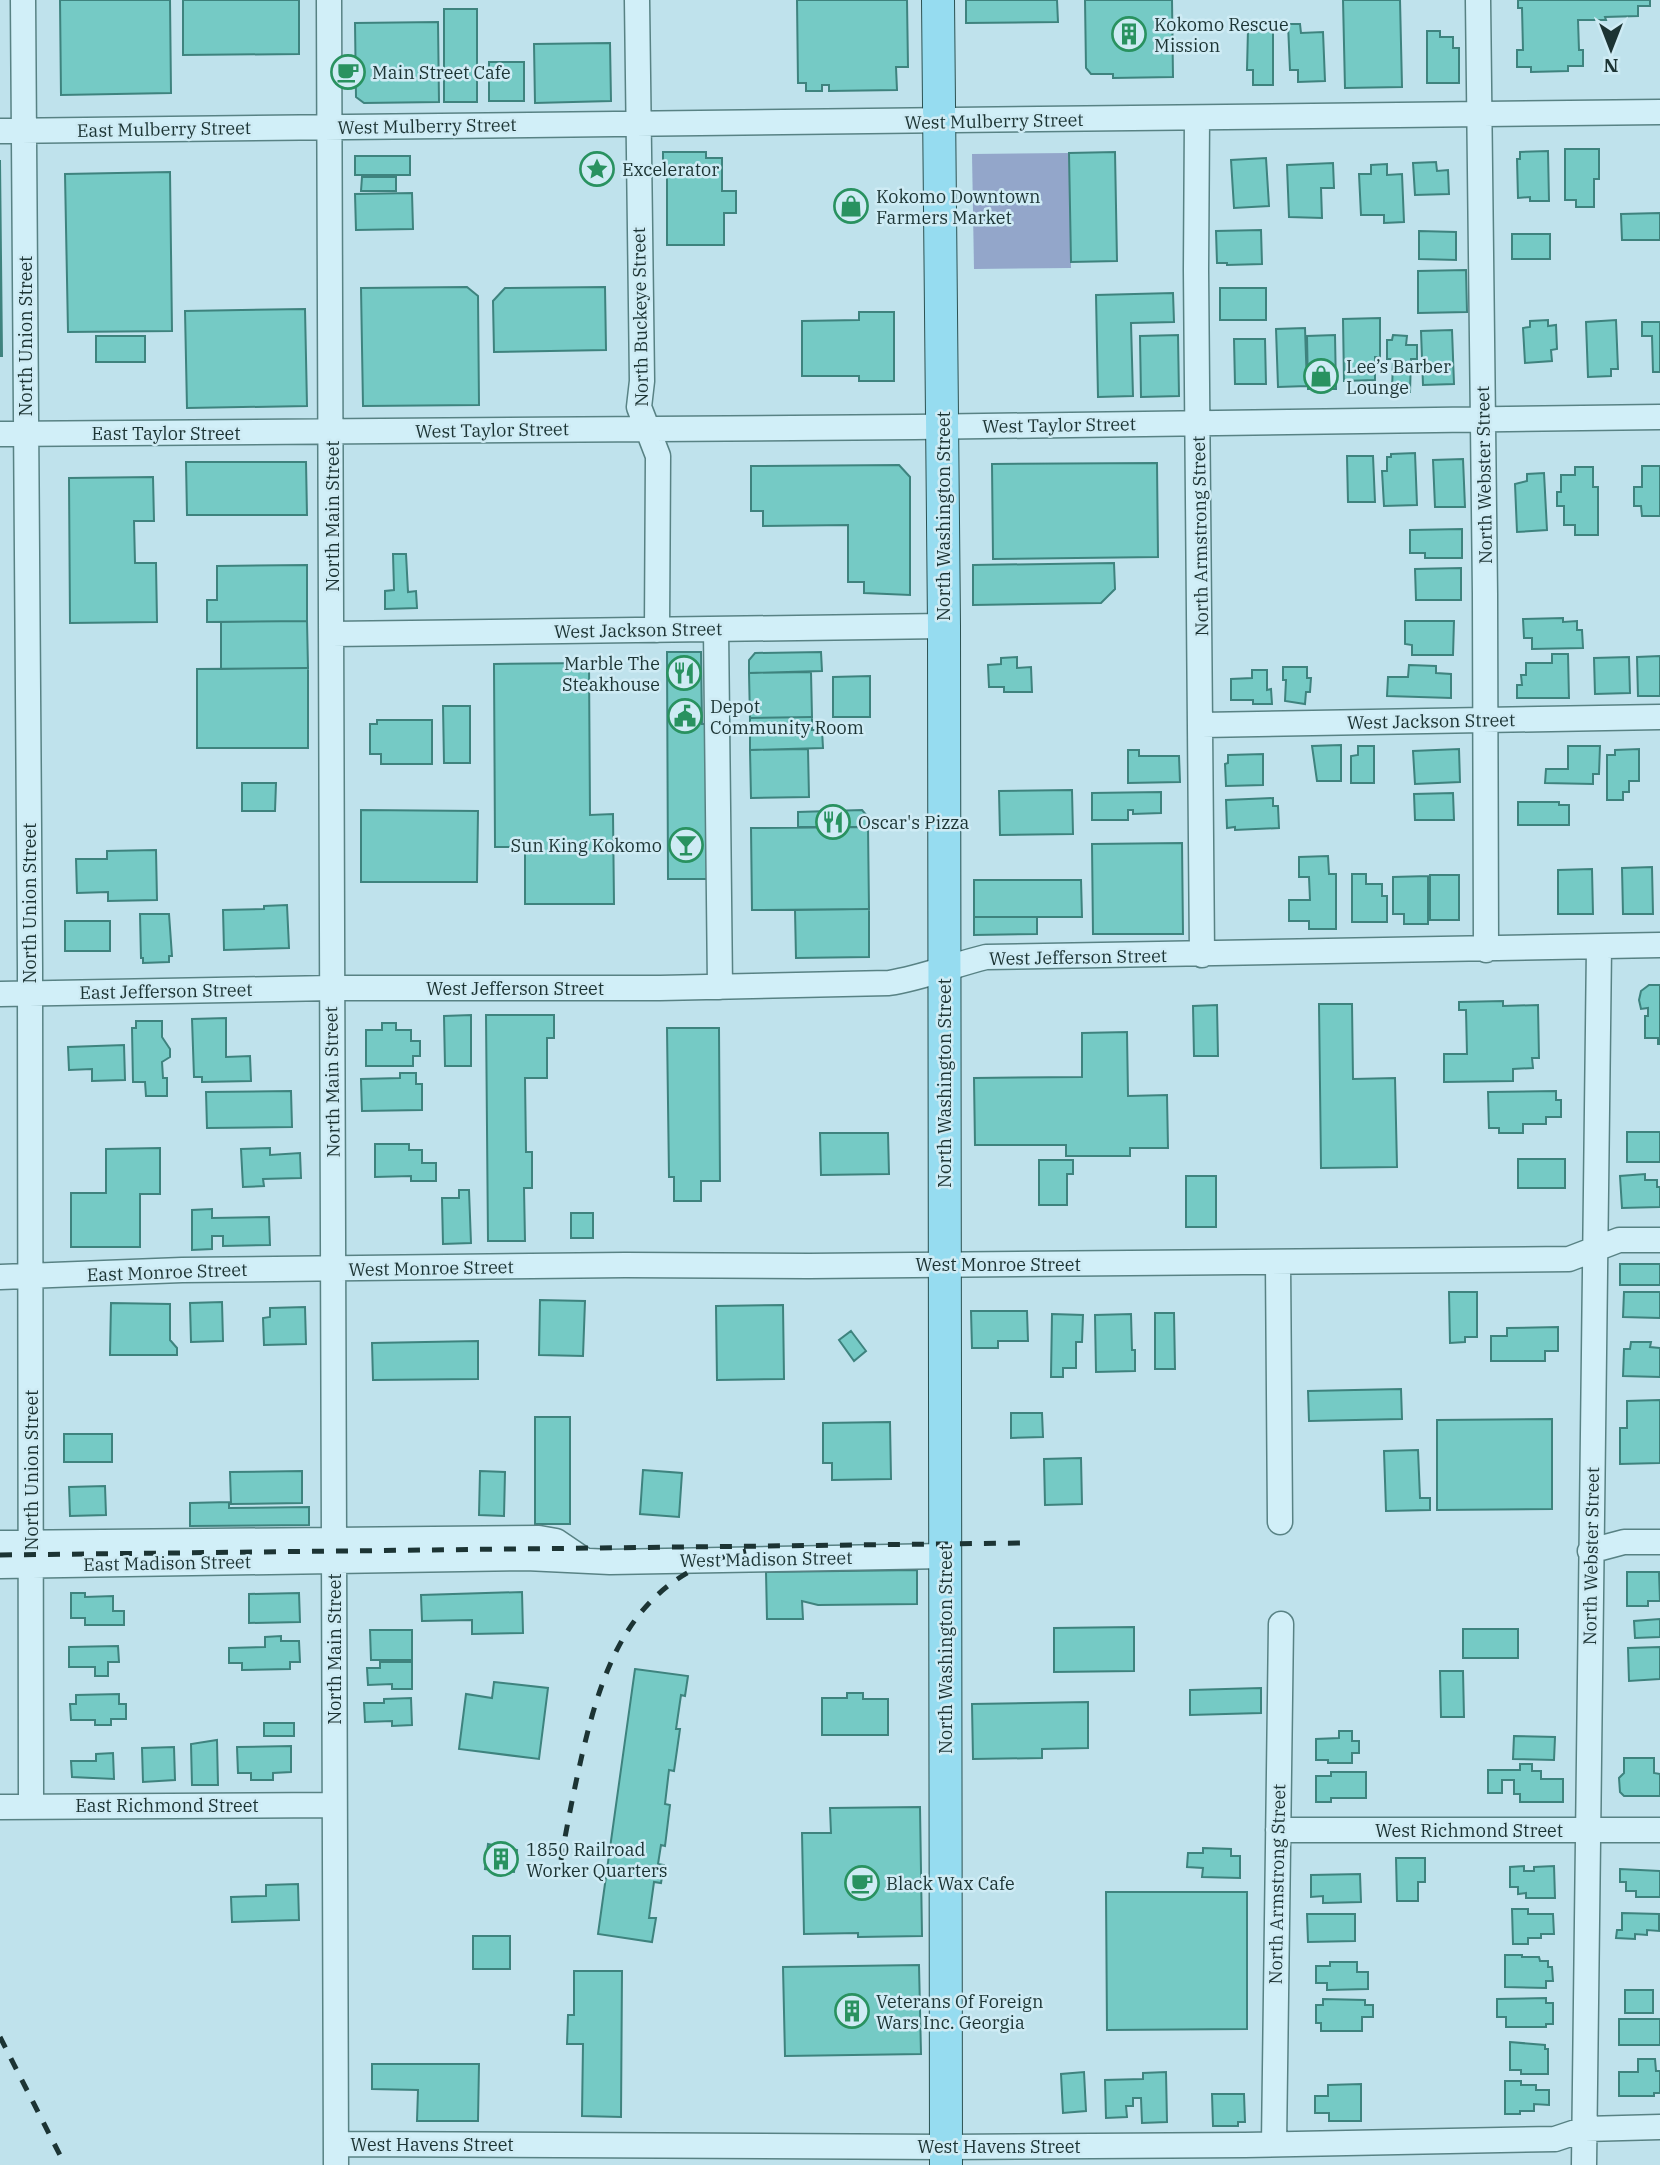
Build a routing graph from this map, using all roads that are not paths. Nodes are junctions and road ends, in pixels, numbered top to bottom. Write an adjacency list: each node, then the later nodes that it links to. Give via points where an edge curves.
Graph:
1 (23, 0): 12 (street, North Union Street)
2 (329, 0): 11 (street, North Main Street)
3 (637, 0): 10 (street, North Buckeye Street)
4 (939, 0): 9 (main road, North Washington Street)
5 (1478, 0): 7 (street, North Webster Street)
6 (1660, 112): 7 (street, West Mulberry Street)
7 (1479, 115): 8 (street, West Mulberry Street); 14 (street, North Webster Street)
8 (1197, 118): 9 (street, West Mulberry Street); 15 (street, North Armstrong Street)
9 (939, 122): 10 (street, West Mulberry Street); 16 (main road, North Washington Street)
10 (637, 124): 11 (street, West Mulberry Street); 17 (street, North Buckeye Street, via 639,407)
11 (328, 127): 12 (street, East Mulberry Street); 18 (street, North Main Street)
12 (12, 131): 20 (street, North Union Street)
13 (1660, 417): 14 (street, West Taylor Street)
14 (1483, 420): 15 (street, West Taylor Street); 26 (street, North Webster Street)
15 (1199, 423): 16 (street, West Taylor Street); 27 (street, North Armstrong Street)
16 (942, 426): 17 (street, West Taylor Street); 21 (main road, North Washington Street)
17 (646, 429): 18 (street, West Taylor Street); 23 (street, North Buckeye Street, via 658,456)
18 (331, 431): 20 (street, East Taylor Street); 24 (street, North Main Street)
19 (0, 433): 20 (street, East Taylor Street)
20 (25, 433): 36 (street, North Union Street)
21 (944, 626): 22 (street, West Jackson Street); 32 (main road, North Washington Street)
22 (716, 629): 23 (street, West Jackson Street); 33 (street)
23 (657, 630): 24 (street, West Jackson Street)
24 (332, 634): 34 (street, North Main Street)
25 (1660, 717): 26 (street, West Jackson Street)
26 (1484, 720): 27 (street, West Jackson Street); 30 (street, North Webster Street)
27 (1202, 724): 31 (street, North Armstrong Street)
28 (1660, 946): 29 (street, West Jefferson Street)
29 (1599, 947): 30 (street, West Jefferson Street); 38 (street, North Webster Street)
30 (1486, 950): 31 (street, West Jefferson Street)
31 (1202, 955): 32 (street, West Jefferson Street, via 986,957)
32 (944, 968): 33 (street, West Jefferson Street, via 889,983); 40 (main road, North Washington Street)
33 (720, 987): 34 (street, West Jefferson Street)
34 (331, 988): 36 (street, East Jefferson Street); 41 (street, North Main Street)
35 (0, 994): 36 (street, East Jefferson Street)
36 (30, 994): 43 (street, North Union Street)
37 (1660, 1240): 38 (street, West Monroe Street, via 1619,1240)
38 (1593, 1251): 39 (street, West Monroe Street, via 1569,1259); 48 (street, North Webster Street)
39 (1278, 1262): 40 (street, West Monroe Street); 44 (street)
40 (945, 1264): 41 (street, West Monroe Street); 50 (main road, North Washington Street)
41 (333, 1269): 43 (street, East Monroe Street); 47 (street, North Main Street)
42 (0, 1277): 43 (street, East Monroe Street)
43 (31, 1277): 49 (street, North Union Street)
44 (1280, 1522)
45 (1660, 1542): 48 (street, via 1624,1542)
46 (0, 1543): 49 (street, East Madison Street)
47 (334, 1550): 49 (street, East Madison Street); 50 (street, West Madison Street, via 544,1539 556,1541 582,1561); 53 (street, North Main Street)
48 (1590, 1551): 56 (street, North Webster Street)
49 (31, 1554): 51 (street, East Madison Street); 54 (street, North Union Street)
50 (945, 1556): 64 (main road, North Washington Street)
51 (0, 1566)
52 (1281, 1624): 58 (street, North Armstrong Street)
53 (334, 1805): 54 (street, East Richmond Street); 62 (street, North Main Street)
54 (31, 1806): 55 (street, East Richmond Street)
55 (0, 1807)
56 (1588, 1829): 57 (street, West Richmond Street); 58 (street, West Richmond Street); 60 (street, North Webster Street)
57 (1660, 1829)
58 (1278, 1830): 61 (street, North Armstrong Street)
59 (1660, 2127): 60 (street, West Havens Street)
60 (1585, 2129): 61 (street, West Havens Street, via 1555,2139); 65 (street, North Webster Street)
61 (1274, 2144): 63 (street, West Havens Street)
62 (336, 2154): 64 (street, West Havens Street)
63 (1245, 2155): 64 (street, West Havens Street)
64 (946, 2156)
65 (1584, 2165)

